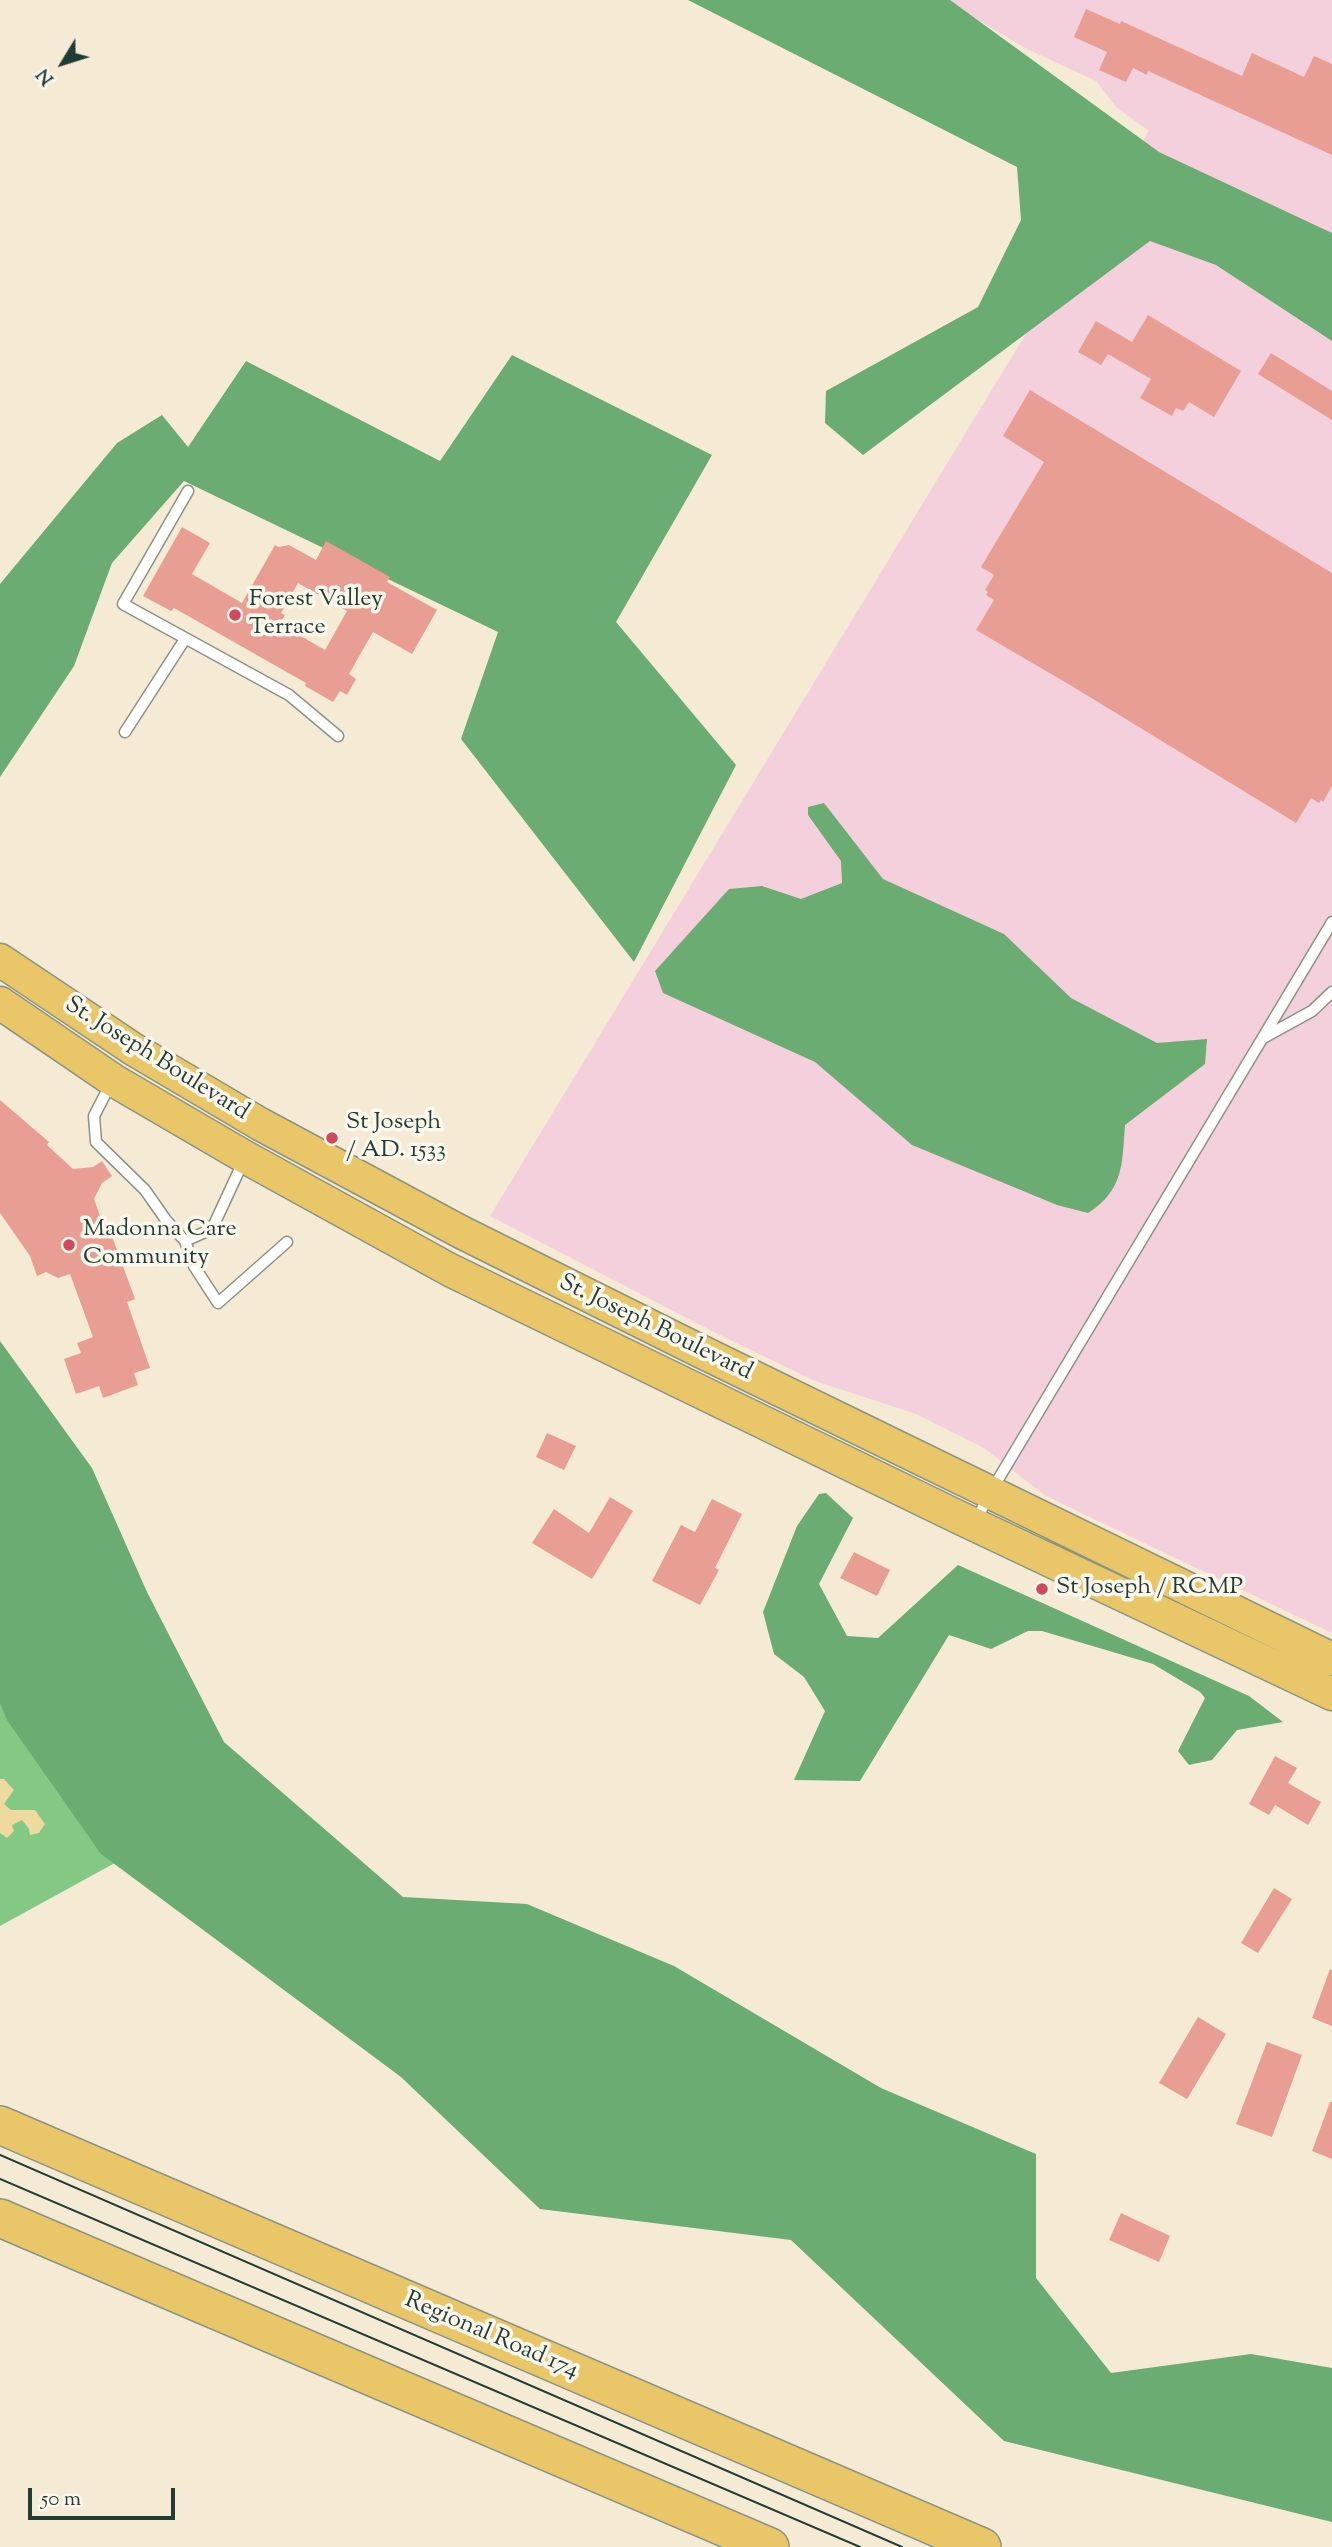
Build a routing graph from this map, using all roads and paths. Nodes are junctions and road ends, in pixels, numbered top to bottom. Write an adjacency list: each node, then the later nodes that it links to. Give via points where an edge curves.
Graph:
1 (188, 491): 2 (lane, via 123,604)
2 (186, 639): 3 (lane); 4 (lane, via 289,695)
3 (125, 732)
4 (338, 736)
5 (1332, 922): 9 (lane)
6 (0, 960): 11 (main road, St. Joseph Boulevard, via 133,1049)
7 (1332, 992): 9 (lane, via 1312,1011)
8 (0, 1003): 10 (main road, St. Joseph Boulevard)
9 (1262, 1038): 17 (lane)
10 (113, 1080): 12 (main road, St. Joseph Boulevard); 13 (lane, via 94,1116 96,1142 145,1190)
11 (260, 1124): 12 (main road); 15 (main road, St. Joseph Boulevard, via 461,1232)
12 (246, 1157): 13 (lane, via 212,1229); 16 (main road, St. Joseph Boulevard, via 450,1270)
13 (185, 1241): 14 (lane, via 194,1266 218,1303)
14 (287, 1242)
15 (704, 1353): 16 (main road); 17 (main road, St. Joseph Boulevard)
16 (690, 1387): 18 (main road, St. Joseph Boulevard)
17 (990, 1493): 18 (lane); 19 (main road, St. Joseph Boulevard)
18 (974, 1524): 20 (main road, St. Joseph Boulevard)
19 (1332, 1659)
20 (1332, 1694)
21 (0, 2125): 24 (highway, Regional Road 174)
22 (0, 2218): 23 (highway)
23 (770, 2547)
24 (982, 2547)

